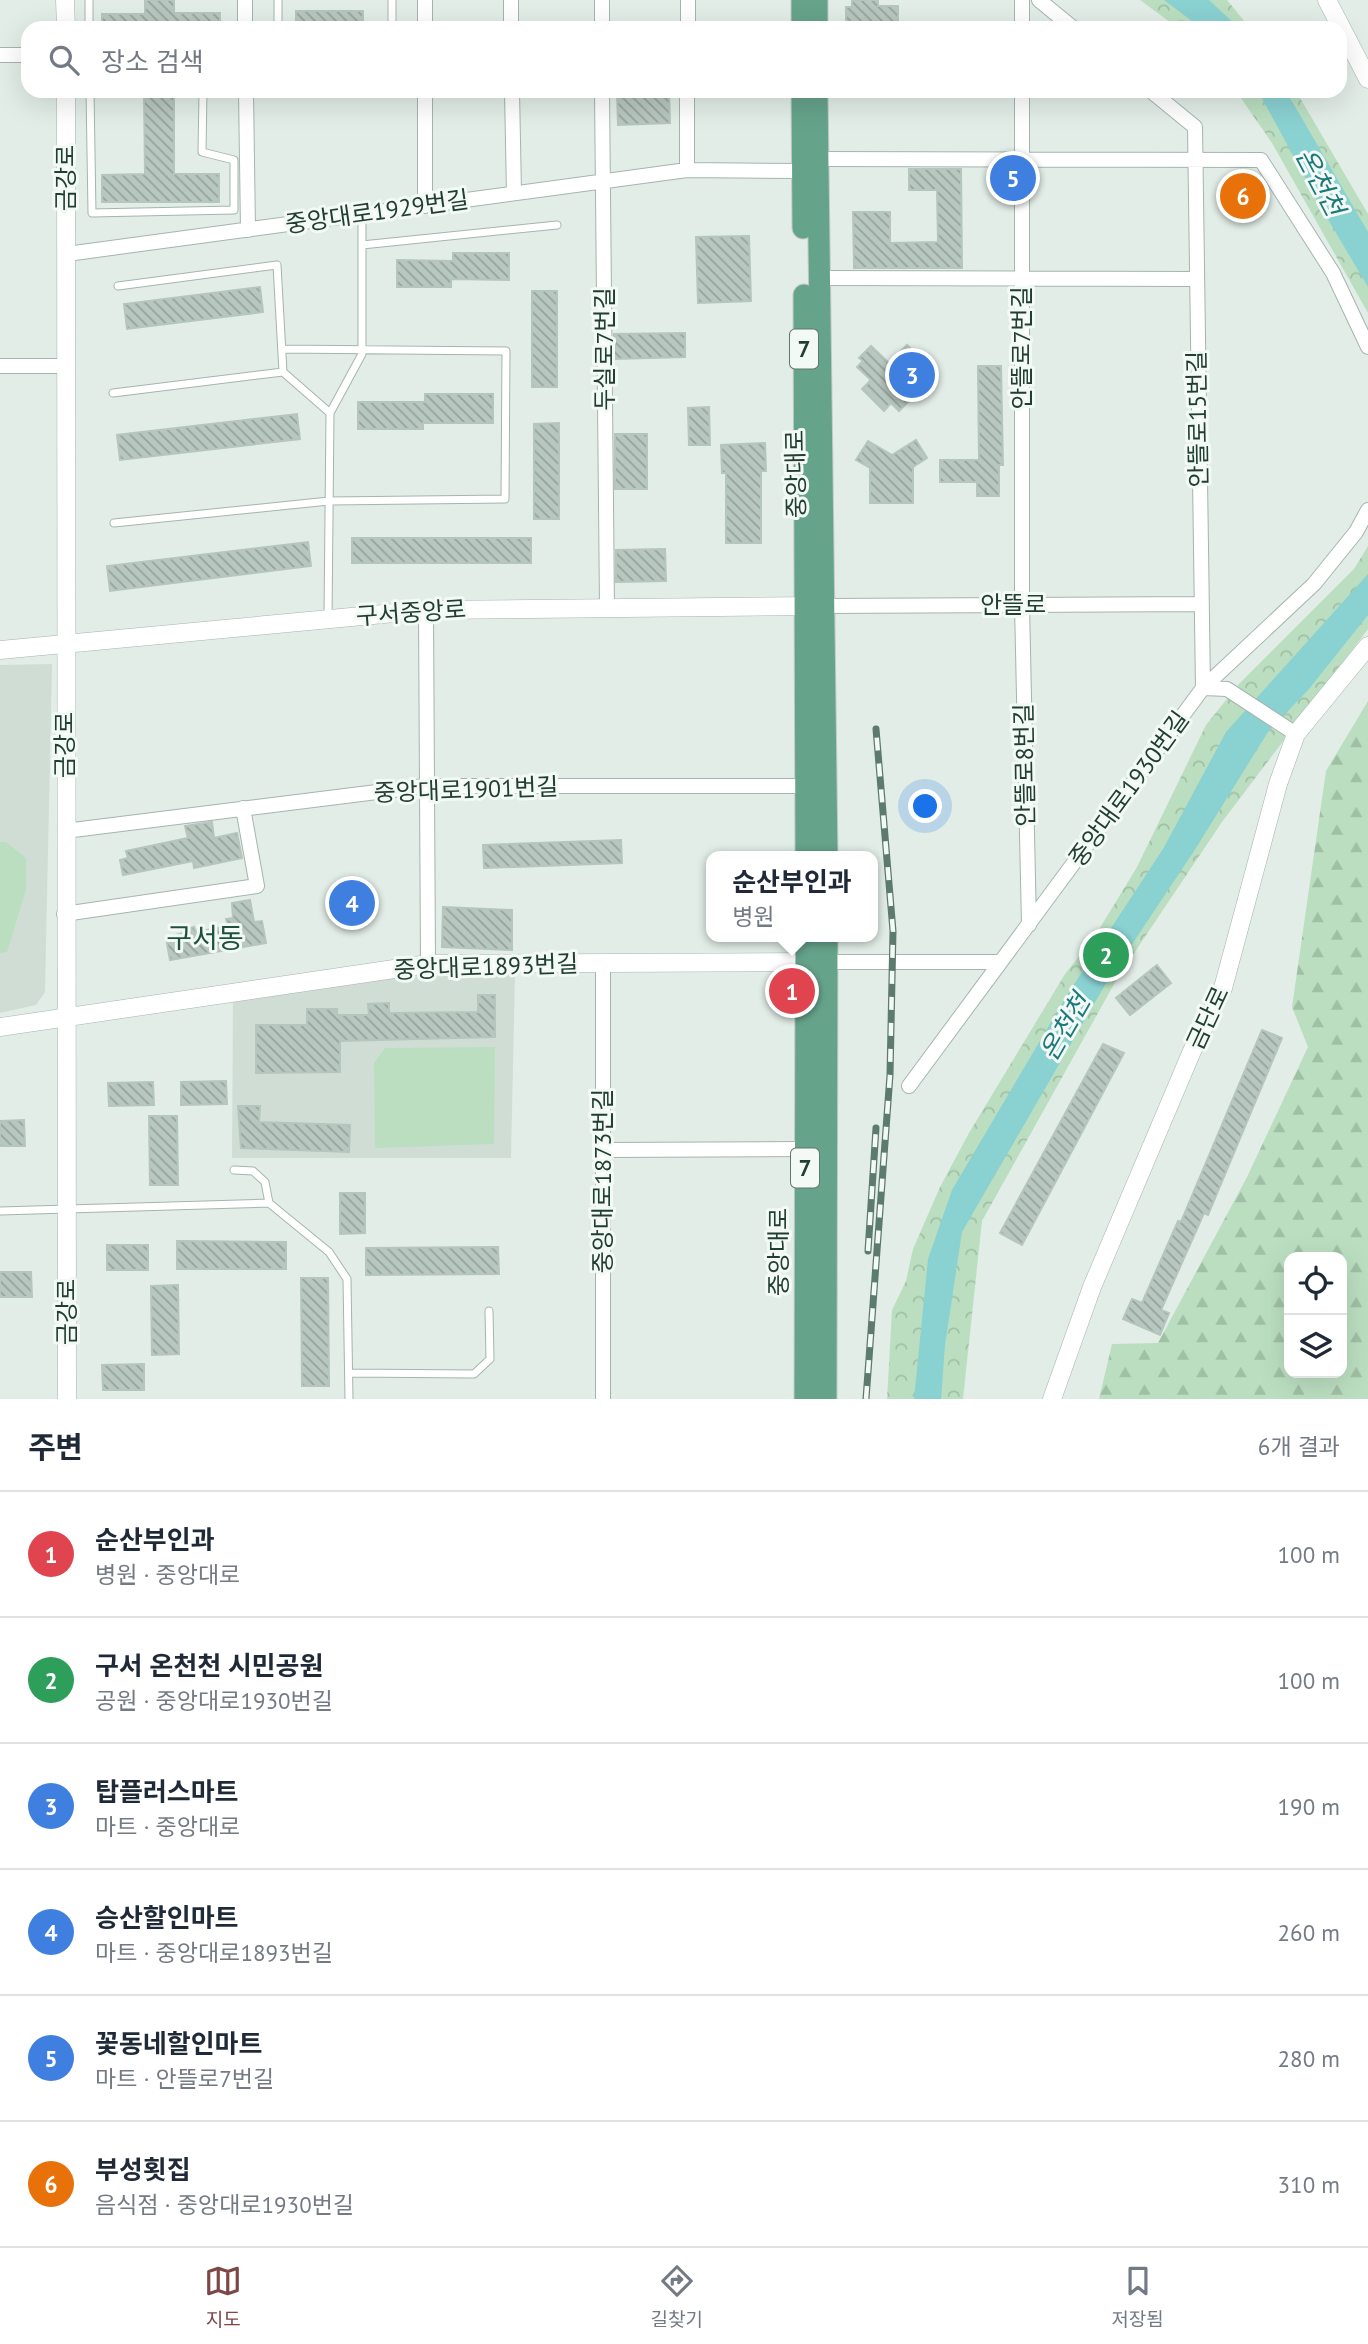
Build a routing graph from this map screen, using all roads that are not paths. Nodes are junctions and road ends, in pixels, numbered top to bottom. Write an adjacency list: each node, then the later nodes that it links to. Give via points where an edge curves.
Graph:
1 (65, 0): 15 (street)
2 (89, 0): 16 (lane)
3 (245, 0): 17 (street)
4 (278, 0): 18 (lane)
5 (392, 0): 19 (lane)
6 (425, 0): 20 (street)
7 (511, 0): 21 (street)
8 (602, 0): 22 (street)
9 (688, 0): 23 (street)
10 (802, 0): 24 (main road)
11 (817, 0): 25 (main road)
12 (1022, 0): 26 (street)
13 (1039, 0): 27 (street)
14 (1327, 0): 28 (street)
15 (65, 21)
16 (89, 21)
17 (245, 21)
18 (278, 21)
19 (392, 21)
20 (425, 21)
21 (511, 21)
22 (602, 21)
23 (688, 21)
24 (802, 21)
25 (817, 21)
26 (1022, 21)
27 (1064, 21)
28 (1338, 21)
29 (1347, 39): 32 (street)
30 (0, 55): 31 (street)
31 (21, 55)
32 (1368, 79)
33 (66, 98): 56 (street, 금강로)
34 (90, 98): 35 (lane, via 92,212 234,210 234,160 202,152)
35 (202, 98)
36 (246, 98): 54 (street)
37 (425, 98): 51 (street)
38 (512, 98): 50 (street)
39 (603, 98): 49 (street, 두실로7번길)
40 (687, 98): 48 (street)
41 (803, 98): 47 (main road, 중앙대로 / 7)
42 (816, 98): 47 (main road, 중앙대로 / 7)
43 (1022, 98): 45 (street, 안뜰로7번길)
44 (1160, 98): 46 (street, 안뜰로15번길, via 1195,127)
45 (1022, 159): 46 (street); 47 (street); 58 (street, 안뜰로7번길)
46 (1196, 160): 59 (street, 안뜰로15번길); 61 (street, via 1261,160 1333,273)
47 (810, 165): 48 (street, 중앙대로1929번길); 57 (main road, 중앙대로 / 7); 74 (main road, 중앙대로 / 7)
48 (687, 170): 49 (street, 중앙대로1929번길)
49 (603, 180): 50 (street, 중앙대로1929번길); 75 (street, 두실로7번길)
50 (514, 193): 51 (street, 중앙대로1929번길)
51 (425, 206): 52 (street, 중앙대로1929번길)
52 (362, 215): 54 (street, 중앙대로1929번길); 55 (lane)
53 (557, 225): 55 (lane)
54 (248, 230): 56 (street, 중앙대로1929번길)
55 (362, 245): 63 (lane)
56 (67, 254): 65 (street, 금강로)
57 (818, 278): 58 (street); 74 (main road, 중앙대로 / 7)
58 (1022, 278): 59 (street); 73 (street, 안뜰로7번길)
59 (1196, 279): 72 (street, 안뜰로15번길)
60 (118, 286): 62 (lane, via 277,264)
61 (1368, 347)
62 (282, 349): 63 (lane); 66 (lane)
63 (362, 349): 68 (lane); 69 (lane, via 506,351 505,499)
64 (0, 366): 65 (street)
65 (67, 366): 78 (street, 금강로)
66 (283, 372): 67 (lane); 68 (lane)
67 (113, 393)
68 (330, 414): 69 (lane)
69 (329, 501): 71 (lane); 77 (lane)
70 (1368, 510): 81 (street, 중앙대로1930번길, via 1314,584)
71 (114, 523)
72 (1202, 604): 73 (street, 안뜰로); 81 (street, 안뜰로15번길)
73 (1021, 605): 74 (street, 안뜰로); 90 (street, 안뜰로8번길)
74 (815, 606): 75 (street, 구서중앙로); 84 (main road, 중앙대로 / 7)
75 (607, 608): 76 (street, 구서중앙로)
76 (426, 610): 77 (street, 구서중앙로); 83 (street)
77 (328, 619): 78 (street, 구서중앙로)
78 (65, 644): 80 (street, 구서중앙로); 86 (street, 금강로)
79 (1368, 646): 82 (street, 금단로)
80 (0, 650)
81 (1203, 688): 82 (street, via 1227,689); 90 (street, 중앙대로1930번길)
82 (1289, 729): 113 (street, 금단로, via 1223,989 1092,1287)
83 (425, 786): 84 (street, 중앙대로1901번길); 85 (street, 중앙대로1901번길); 96 (street)
84 (817, 786): 87 (main road, 중앙대로 / 7); 88 (main road, 중앙대로 / 7)
85 (243, 808): 86 (street, 중앙대로1901번길); 89 (street, via 257,886)
86 (65, 831): 89 (street, 금강로)
87 (807, 851)
88 (826, 851)
89 (64, 914): 97 (street, 금강로)
90 (1029, 925): 94 (street, 중앙대로1930번길)
91 (808, 942): 93 (main road, 중앙대로 / 7)
92 (825, 942): 93 (main road, 중앙대로 / 7)
93 (816, 962): 94 (street); 95 (street, 중앙대로1893번길); 100 (main road, 중앙대로 / 7); 112 (main road, 중앙대로 / 7)
94 (1000, 962): 99 (street, 중앙대로1930번길)
95 (603, 963): 96 (street, 중앙대로1893번길); 101 (street, 중앙대로1873번길)
96 (428, 964): 97 (street, 중앙대로1893번길)
97 (65, 1016): 98 (street, 중앙대로1893번길); 104 (street, 금강로)
98 (0, 1027)
99 (909, 1086)
100 (805, 1149): 101 (street); 111 (main road, 중앙대로 / 7)
101 (603, 1150): 110 (street, 중앙대로1873번길)
102 (234, 1170): 103 (lane, via 253,1171 265,1182)
103 (269, 1203): 104 (lane); 107 (lane, via 329,1252 347,1279)
104 (67, 1210): 105 (lane); 108 (street, 금강로)
105 (0, 1212)
106 (489, 1311): 107 (lane, via 490,1359 474,1374)
107 (350, 1373): 109 (lane)
108 (67, 1399)
109 (349, 1399)
110 (603, 1399)
111 (805, 1399)
112 (826, 1399)
113 (1052, 1399)

